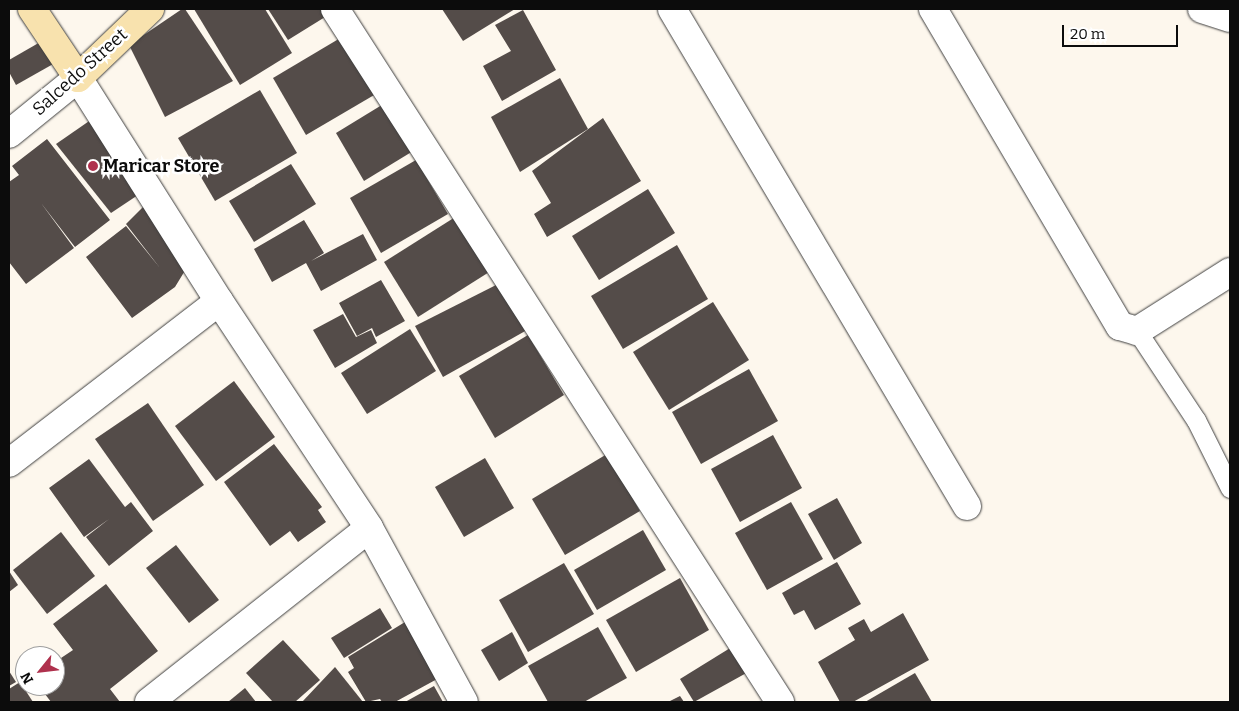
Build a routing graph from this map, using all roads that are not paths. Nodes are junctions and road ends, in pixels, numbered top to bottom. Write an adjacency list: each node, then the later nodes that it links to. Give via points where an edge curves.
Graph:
1 (32, 9): 8 (street)
2 (150, 9): 8 (street, Salcedo Street)
3 (335, 9): 19 (street)
4 (672, 9): 15 (street)
5 (933, 9): 12 (street, via 1120,326)
6 (1202, 9): 7 (street)
7 (1230, 18)
8 (78, 78): 9 (street, Salcedo Street); 11 (street)
9 (9, 134)
10 (1230, 272): 12 (street)
11 (218, 301): 13 (street); 16 (street)
12 (1137, 331): 14 (lane, via 1196,420)
13 (9, 463)
14 (1230, 488)
15 (967, 506)
16 (370, 528): 17 (street); 18 (street)
17 (149, 702)
18 (464, 702)
19 (780, 702)

